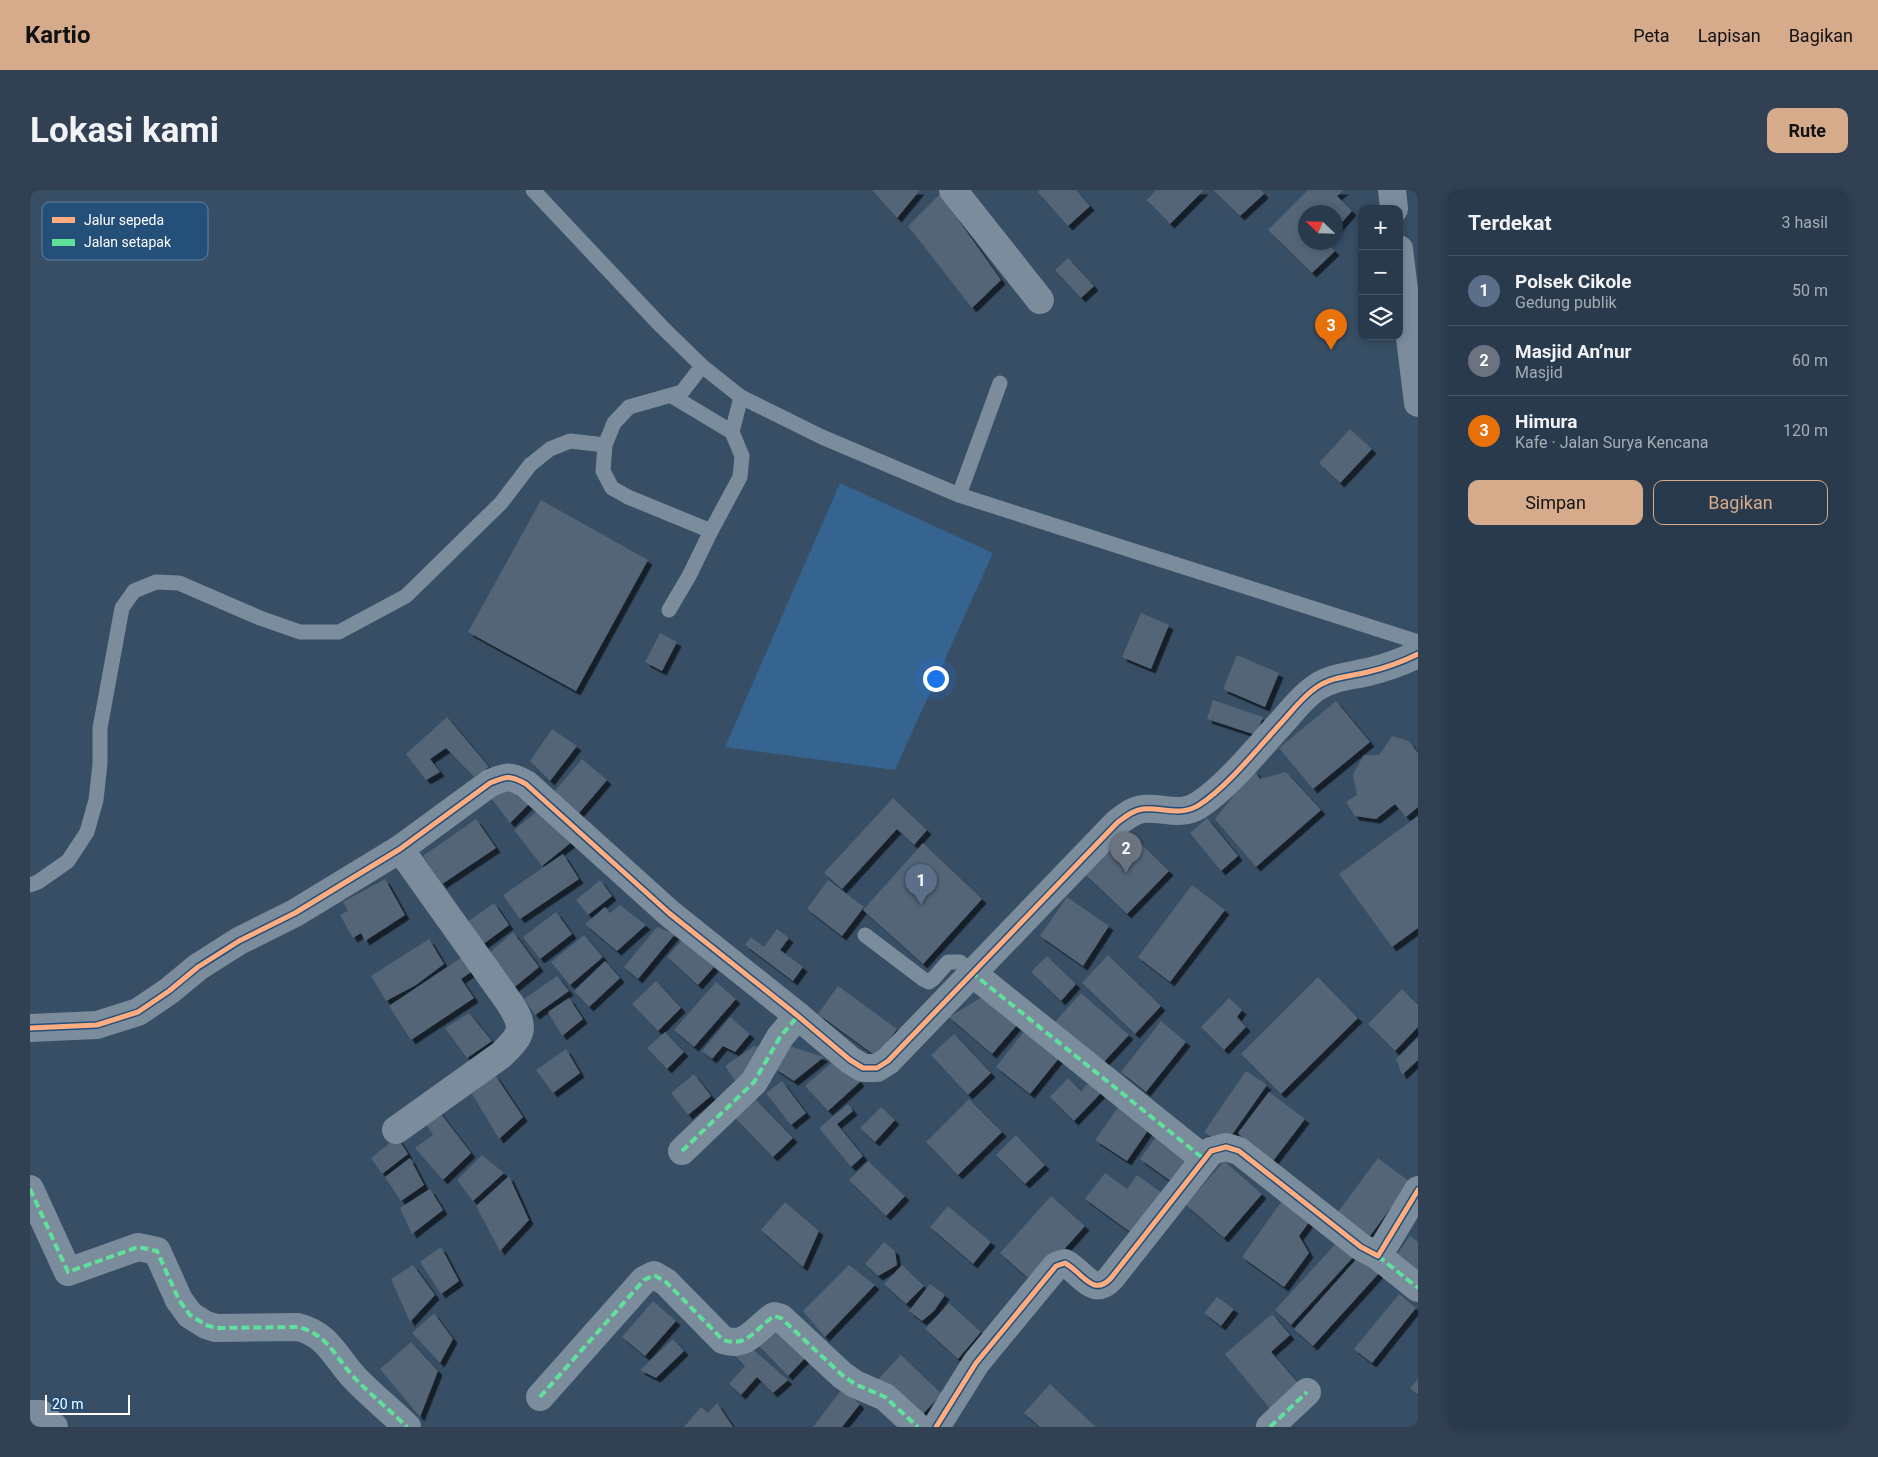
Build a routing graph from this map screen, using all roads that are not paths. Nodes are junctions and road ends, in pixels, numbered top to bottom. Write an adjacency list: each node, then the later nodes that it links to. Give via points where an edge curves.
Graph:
1 (533, 190): 7 (lane)
2 (953, 190): 6 (street)
3 (1392, 190): 4 (street)
4 (1394, 205)
5 (1399, 250): 11 (street)
6 (1040, 300)
7 (702, 366): 9 (lane, via 682,392); 10 (lane)
8 (1000, 383): 14 (lane)
9 (672, 396): 12 (lane); 13 (lane, via 629,407 614,423)
10 (741, 397): 12 (lane); 14 (lane, via 822,437)
11 (1418, 403)
12 (732, 432): 15 (lane, via 742,456 740,477)
13 (605, 445): 15 (lane, via 604,471 612,488); 20 (lane, via 570,441 550,448 530,465 501,503 406,596 339,632 300,632 179,583 156,582 134,591 122,608 100,728 96,800 87,832 68,861)
14 (959, 494): 17 (lane)
15 (711, 531): 16 (lane, via 690,576)
16 (669, 610)
17 (1418, 642)
18 (1418, 654): 22 (street, via 1370,672 1318,686 1217,791 1198,806 1188,811 1143,809 1129,813)
19 (400, 850): 23 (street, via 490,782 506,776 516,778 669,913); 24 (street, via 295,913 239,941 138,1012 97,1025); 25 (street, via 517,1015 521,1027 516,1040 501,1055)
20 (30, 885)
21 (865, 935): 22 (lane, via 929,982 948,962 960,962)
22 (971, 972): 23 (street, via 888,1061 877,1068 863,1068 850,1060); 27 (street)
23 (798, 1016): 26 (street, via 776,1043 754,1082)
24 (30, 1028)
25 (396, 1130)
26 (682, 1151)
27 (1204, 1158): 30 (street, via 1211,1151 1226,1147 1240,1151 1361,1247); 38 (street, via 1103,1286 1090,1283 1065,1263 1056,1266 976,1363)
28 (30, 1189): 36 (street, via 68,1272 138,1247 157,1252 179,1300 190,1315 216,1328 298,1327 310,1330 321,1337 352,1374)
29 (1418, 1190): 30 (street)
30 (1378, 1256): 31 (street)
31 (1418, 1288)
32 (1307, 1392): 39 (street)
33 (540, 1397): 37 (street, via 644,1280 654,1275 666,1282 722,1340 731,1343 746,1340 774,1316 781,1318 842,1375 885,1396)
34 (30, 1414): 35 (street, via 41,1414)
35 (54, 1427)
36 (407, 1427)
37 (918, 1427)
38 (936, 1427)
39 (1270, 1427)

